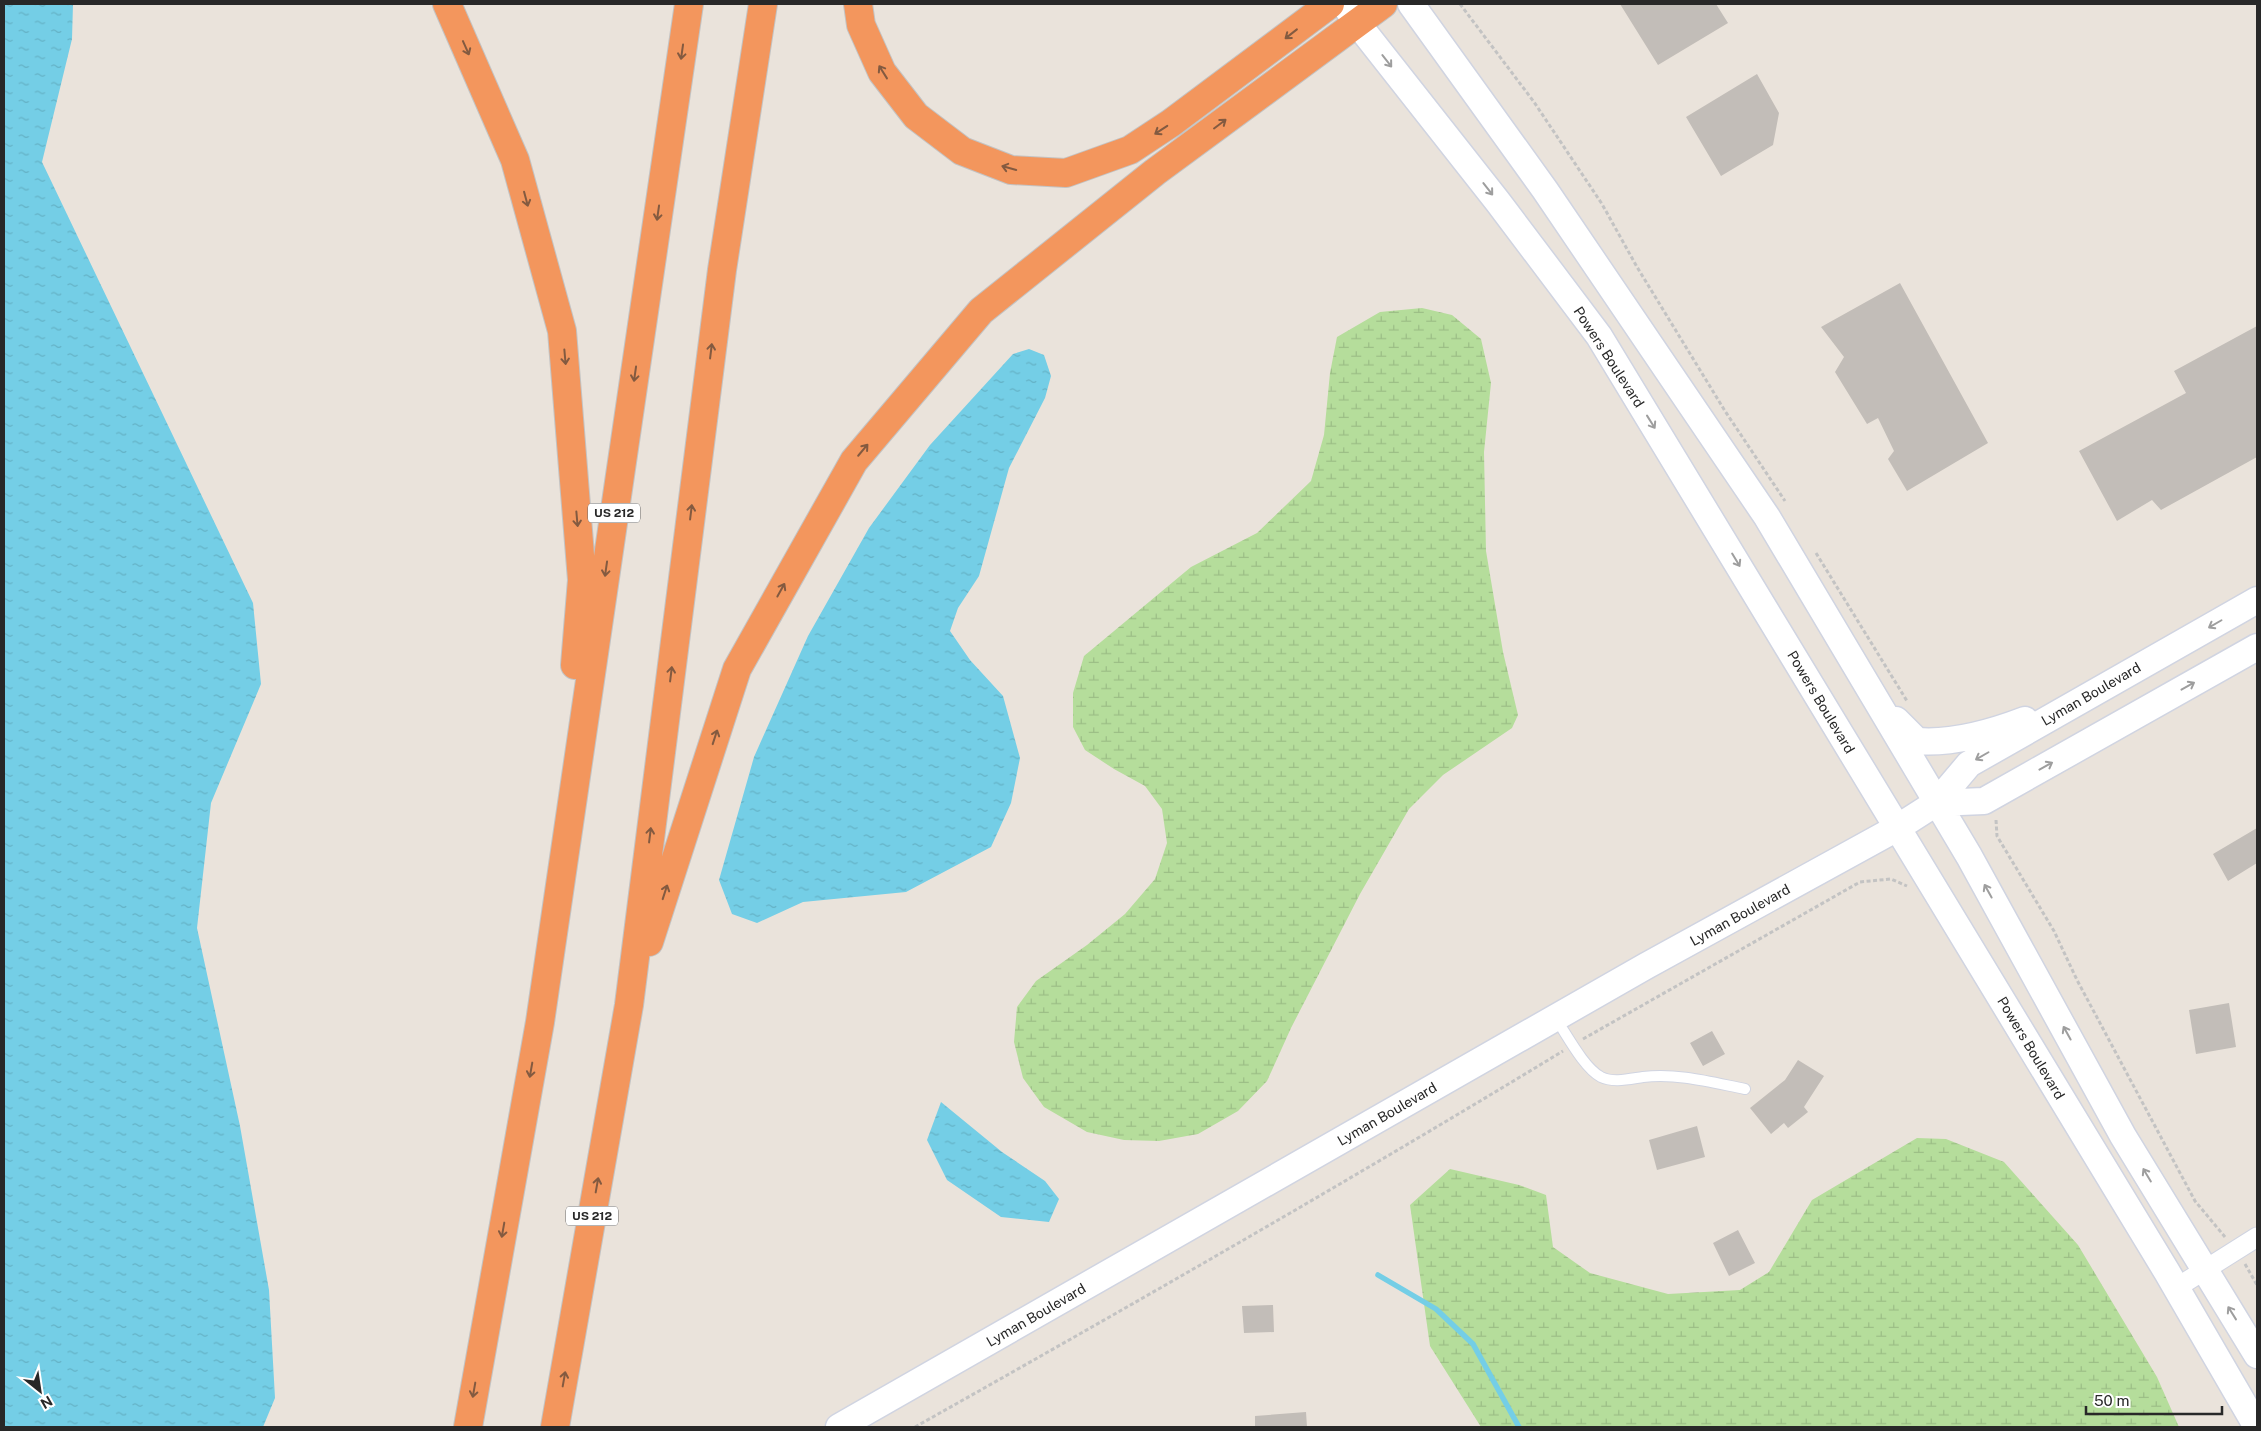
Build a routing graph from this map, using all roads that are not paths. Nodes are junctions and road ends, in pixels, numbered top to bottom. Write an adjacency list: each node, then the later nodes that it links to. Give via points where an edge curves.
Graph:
1 (447, 4): 17 (highway, one-way to 17, via 515,160 562,331 582,580 565,790)
2 (689, 4): 17 (highway, US 212, one-way to 17)
3 (763, 4): 15 (highway, US 212, one-way to 3, via 722,270)
4 (858, 4): 5 (highway, one-way to 4, via 1155,134 1130,150 1066,173 1011,170 962,151 916,116 882,72 861,25)
5 (1330, 4)
6 (1383, 4): 8 (highway)
7 (1411, 4): 11 (main road, via 1544,190 1767,516)
8 (1351, 13): 14 (main road, Powers Boulevard, one-way to 14, via 1599,336); 15 (highway, one-way to 8, via 737,670 854,461 981,311)
9 (2257, 600): 12 (main road, Lyman Boulevard, one-way to 12)
10 (2257, 647): 13 (main road, one-way to 10, via 1984,801)
11 (1870, 690): 12 (main road, via 1917,742 1937,743 1966,738); 13 (main road)
12 (2080, 701): 13 (main road, Lyman Boulevard, one-way to 13, via 1969,764)
13 (1936, 803): 14 (main road, Lyman Boulevard); 20 (main road, one-way to 13, via 2123,1136 1969,856)
14 (1897, 828): 16 (main road, Lyman Boulevard); 21 (main road, Powers Boulevard)
15 (629, 1005): 24 (highway, US 212, one-way to 15)
16 (1556, 1018): 18 (lane, via 1593,1071 1610,1080 1664,1074); 25 (main road, Lyman Boulevard)
17 (540, 1022): 23 (highway, US 212, one-way to 23)
18 (1745, 1089)
19 (2257, 1237): 20 (street)
20 (2206, 1272): 21 (street); 22 (main road, one-way to 20)
21 (2176, 1288): 26 (main road, Powers Boulevard)
22 (2257, 1355)
23 (468, 1427)
24 (556, 1427)
25 (839, 1427)
26 (2256, 1427)

